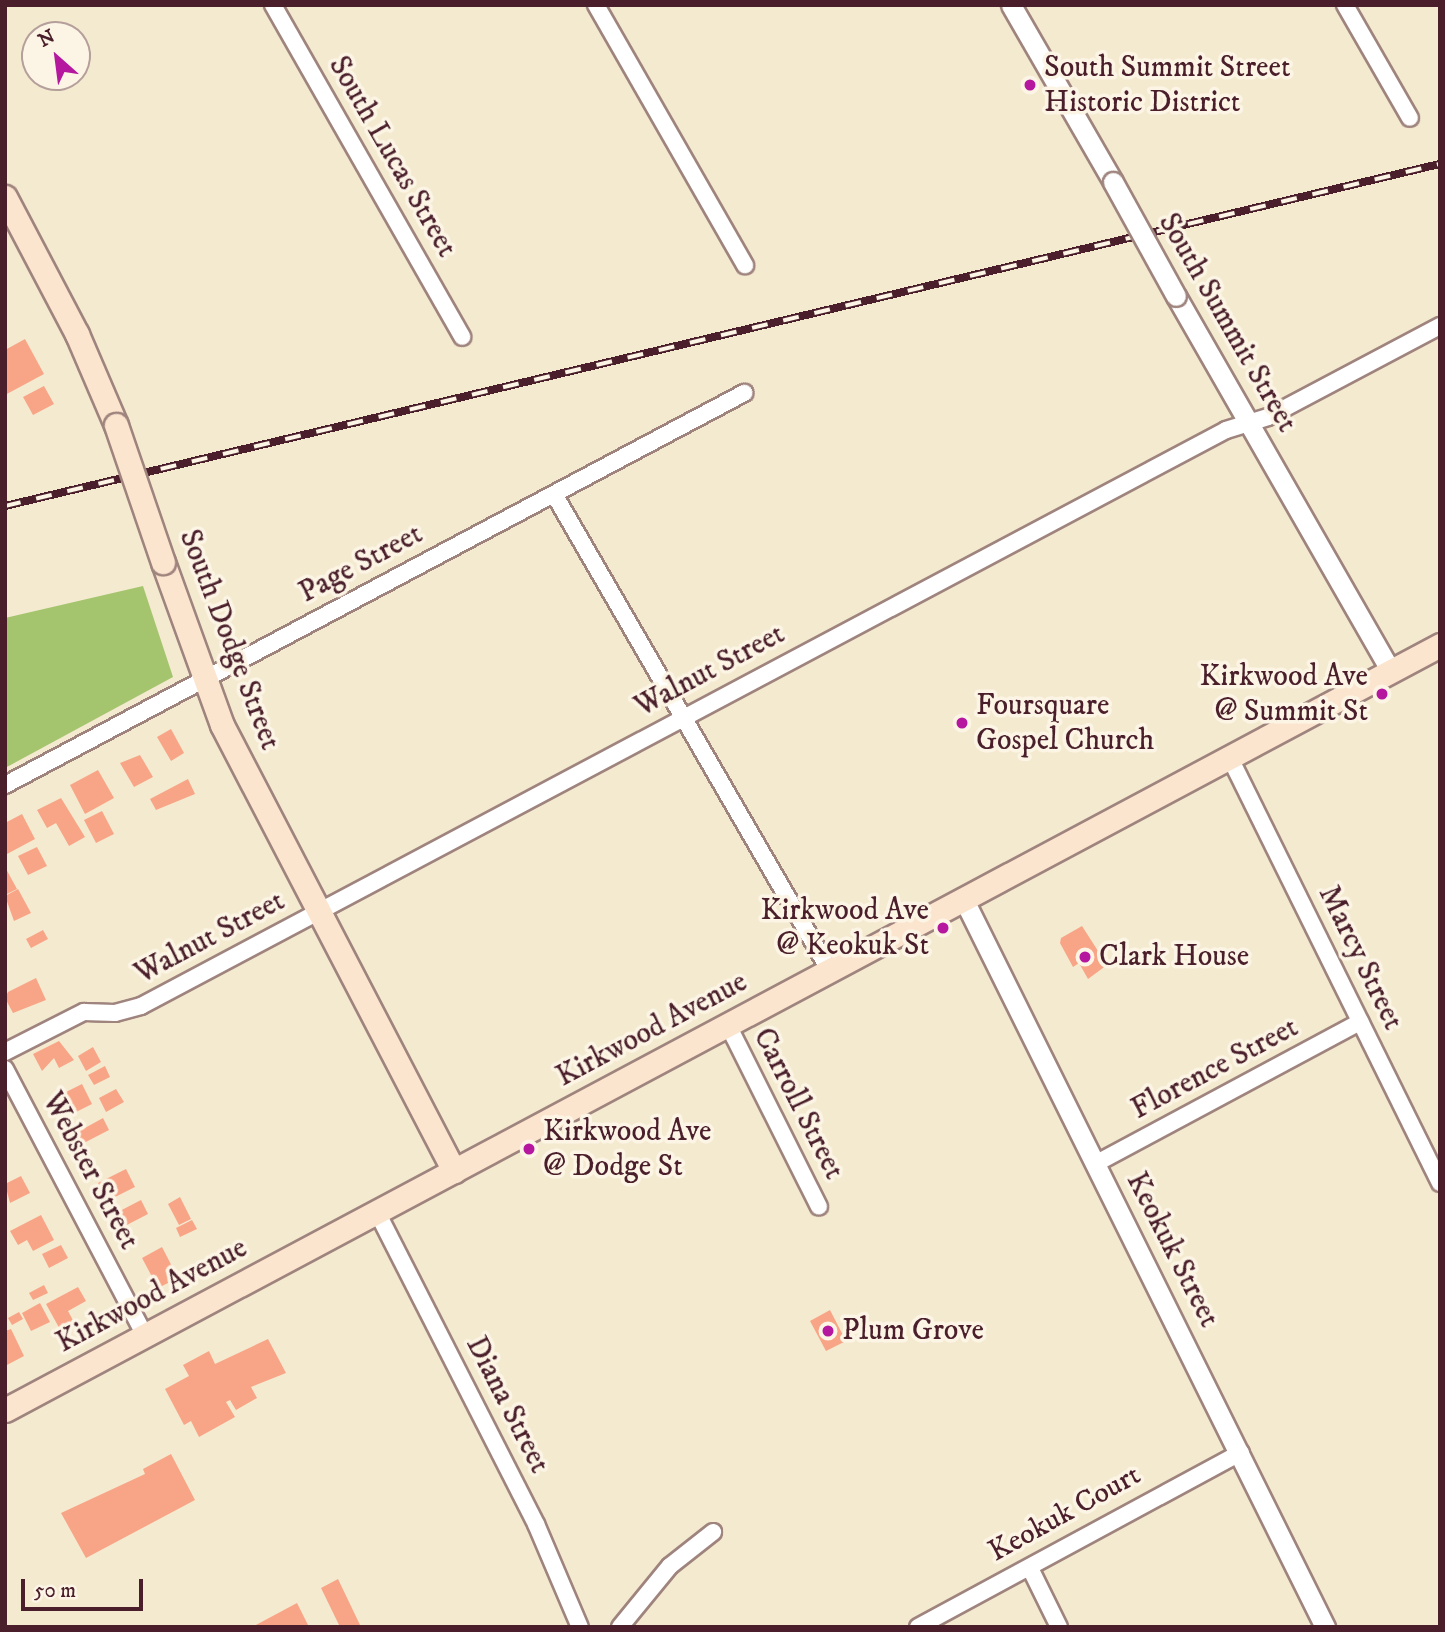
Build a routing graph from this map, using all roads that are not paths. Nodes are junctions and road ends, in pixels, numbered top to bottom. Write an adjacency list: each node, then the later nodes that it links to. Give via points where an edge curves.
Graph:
1 (273, 5): 9 (street, South Lucas Street)
2 (596, 5): 7 (street)
3 (1345, 5): 5 (street)
4 (1014, 6): 11 (street, South Summit Street, bridge)
5 (1410, 118)
6 (5, 197): 15 (main road, South Dodge Street, bridge, via 77,334 117,425)
7 (745, 265)
8 (1440, 326): 11 (street, Walnut Street)
9 (462, 337)
10 (744, 393): 12 (street, Page Street)
11 (1249, 423): 14 (street, South Summit Street); 16 (street, Walnut Street, via 1226,430)
12 (554, 494): 15 (street, Page Street); 16 (street)
13 (1440, 645): 14 (main road, Kirkwood Avenue)
14 (1391, 671): 17 (main road, Kirkwood Avenue)
15 (204, 679): 18 (street, Page Street); 20 (main road, South Dodge Street, via 222,725)
16 (683, 717): 20 (street, Walnut Street); 21 (street)
17 (1230, 758): 19 (main road, Kirkwood Avenue); 22 (street, Marcy Street)
18 (5, 785)
19 (964, 900): 21 (main road, Kirkwood Avenue); 26 (street, Keokuk Street)
20 (320, 911): 24 (street, Walnut Street, via 141,1006 115,1013 84,1012); 27 (main road, South Dodge Street)
21 (830, 971): 23 (main road, Kirkwood Avenue)
22 (1360, 1022): 26 (street, Florence Street); 28 (street, Marcy Street)
23 (728, 1025): 27 (main road, Kirkwood Avenue); 29 (street, Carroll Street)
24 (5, 1052)
25 (5, 1069): 31 (street, Webster Street)
26 (1095, 1164): 33 (street, Keokuk Street)
27 (454, 1171): 30 (main road, Kirkwood Avenue)
28 (1440, 1183)
29 (819, 1207)
30 (377, 1212): 31 (main road, Kirkwood Avenue); 36 (street, Diana Street, via 536,1524)
31 (145, 1335): 32 (main road, Kirkwood Avenue)
32 (5, 1410)
33 (1241, 1452): 35 (street, Keokuk Court, via 1117,1516); 40 (street, Keokuk Street)
34 (713, 1532): 37 (street, via 670,1566)
35 (1030, 1568): 38 (street, Keokuk Court); 39 (street)
36 (580, 1627)
37 (620, 1627)
38 (918, 1627)
39 (1059, 1627)
40 (1325, 1627)

